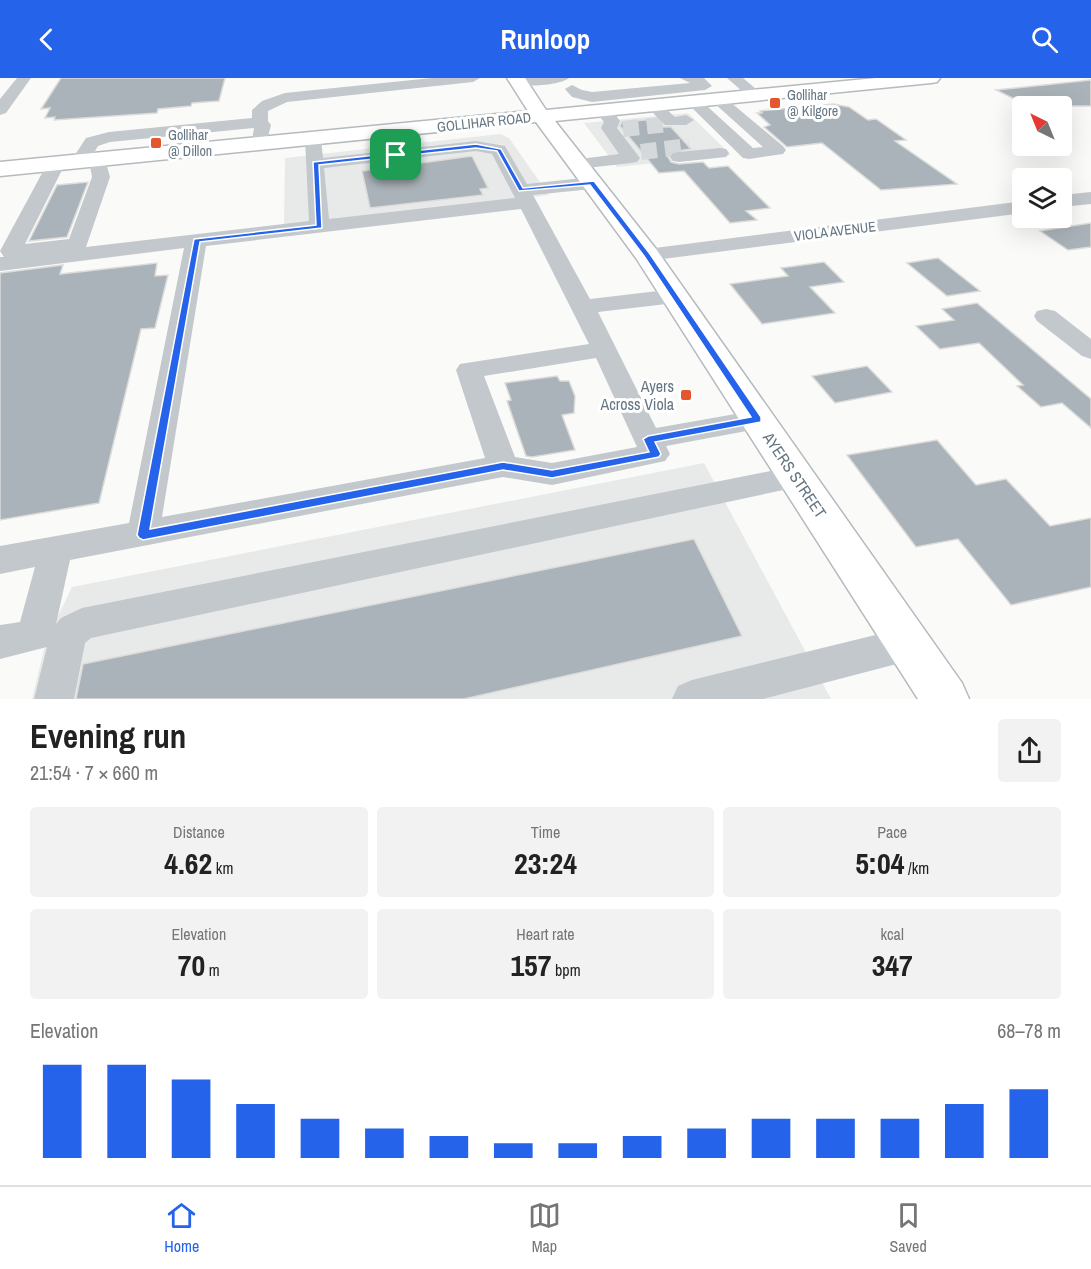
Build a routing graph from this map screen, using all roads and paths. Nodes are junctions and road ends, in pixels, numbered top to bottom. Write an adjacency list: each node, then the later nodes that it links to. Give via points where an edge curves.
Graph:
1 (24, 78): 15 (street)
2 (473, 78): 13 (street)
3 (734, 78): 11 (street)
4 (931, 78): 6 (main road, GOLLIHAR ROAD)
5 (697, 79): 10 (street, via 705,86 592,97 576,94)
6 (907, 79): 11 (main road, GOLLIHAR ROAD)
7 (517, 80): 10 (street); 16 (main road, AYERS STREET)
8 (671, 80): 10 (street)
9 (280, 81): 13 (street)
10 (565, 82)
11 (755, 95): 12 (main road, GOLLIHAR ROAD)
12 (718, 99): 14 (main road, GOLLIHAR ROAD); 14 (street, via 777,150 749,154)
13 (276, 100): 19 (street, via 260,110)
14 (693, 101): 17 (main road, GOLLIHAR ROAD)
15 (0, 110)
16 (541, 116): 18 (main road, GOLLIHAR ROAD); 20 (main road, GOLLIHAR ROAD); 25 (main road, AYERS STREET)
17 (668, 116): 18 (main road, GOLLIHAR ROAD); 21 (street, via 689,144)
18 (614, 124): 25 (street, via 636,153)
19 (260, 134): 20 (main road, GOLLIHAR ROAD); 24 (main road, GOLLIHAR ROAD)
20 (313, 139): 22 (street)
21 (720, 153)
22 (316, 164): 26 (street, via 489,147 499,150); 30 (street)
23 (0, 169): 24 (main road, GOLLIHAR ROAD)
24 (80, 170): 24 (street, via 46,183 10,252 78,244)
25 (585, 173): 26 (street); 32 (main road, AYERS STREET)
26 (524, 196): 30 (street); 35 (street)
27 (1091, 198): 28 (street)
28 (1072, 200)
29 (1012, 208): 32 (street, VIOLA AVENUE)
30 (319, 226): 31 (street)
31 (196, 241): 33 (street); 43 (street)
32 (647, 255): 34 (main road, AYERS STREET)
33 (0, 264)
34 (675, 296): 35 (street); 39 (main road, AYERS STREET)
35 (583, 307): 37 (street)
36 (1047, 316): 38 (street)
37 (604, 349): 40 (street); 41 (street, via 469,370)
38 (1091, 351)
39 (758, 420): 40 (street); 42 (main road, AYERS STREET)
40 (648, 439): 41 (street, via 656,454 552,474)
41 (503, 466): 43 (street)
42 (796, 477): 47 (main road, AYERS STREET); 48 (street, via 82,624 68,637)
43 (143, 535): 44 (street)
44 (56, 550): 45 (street); 46 (street, via 35,634)
45 (0, 560)
46 (0, 642)
47 (908, 644): 49 (street); 50 (main road, AYERS STREET)
48 (54, 699)
49 (692, 699)
50 (945, 699)

